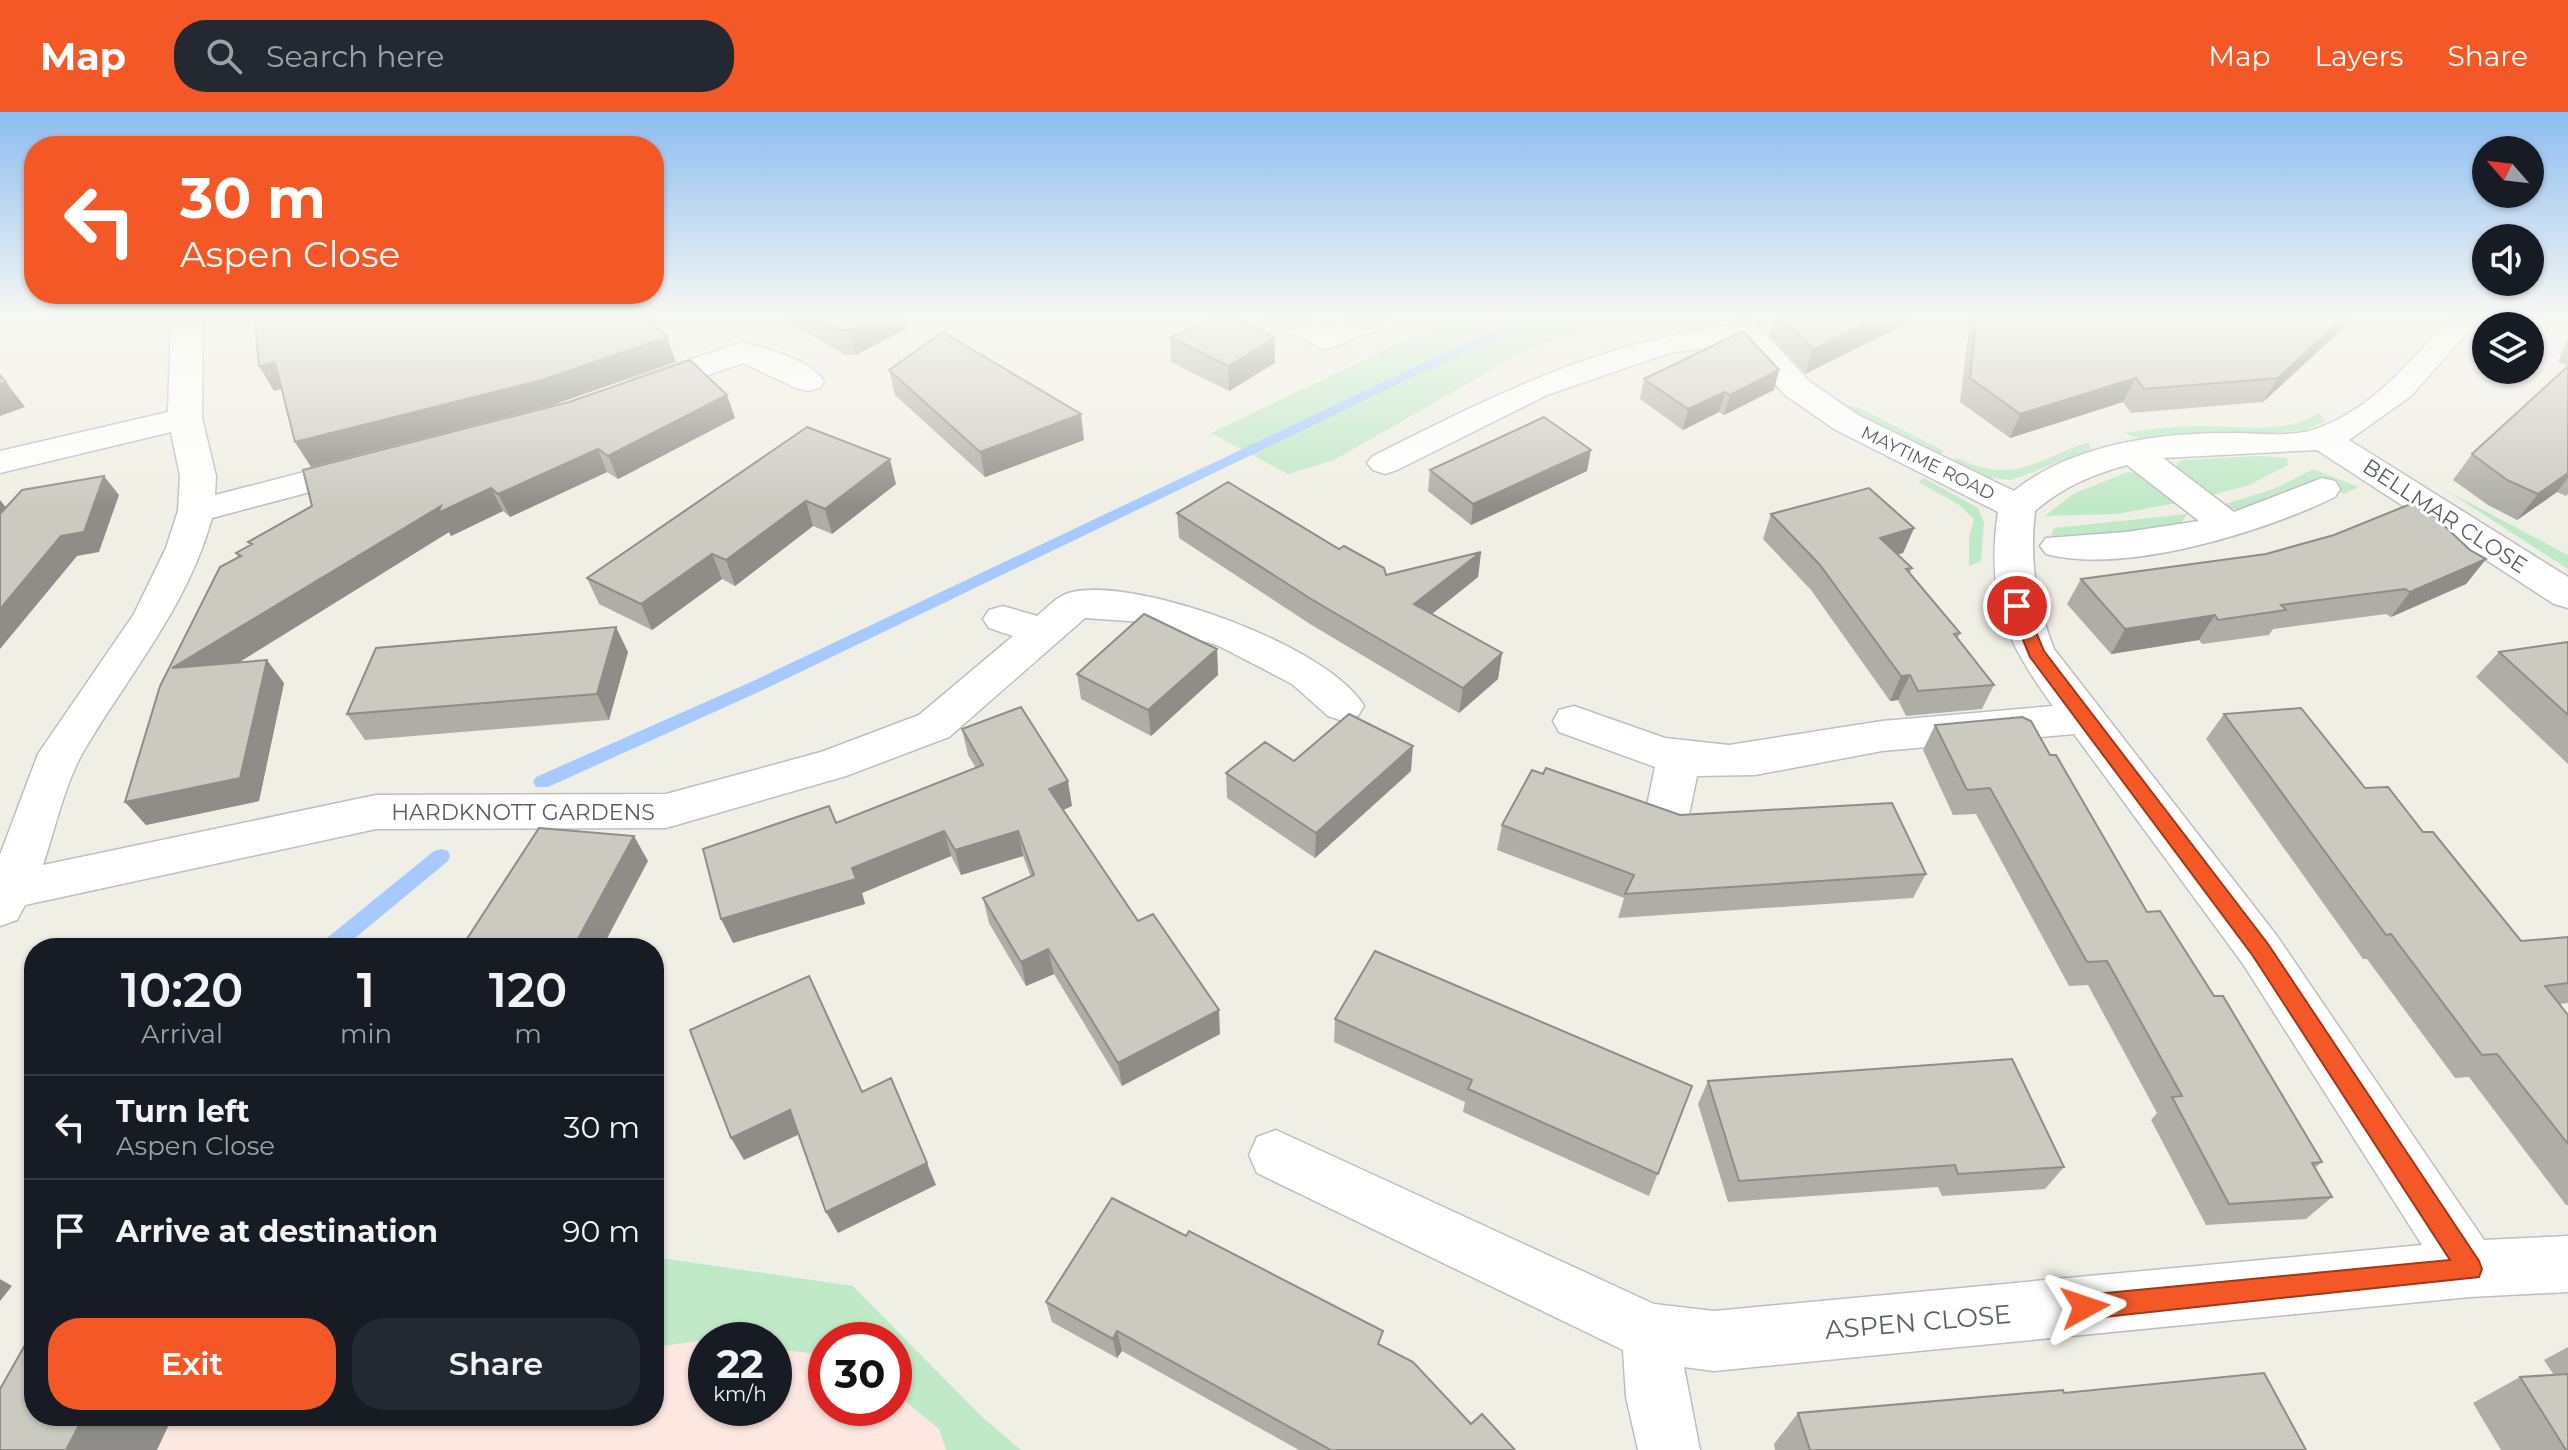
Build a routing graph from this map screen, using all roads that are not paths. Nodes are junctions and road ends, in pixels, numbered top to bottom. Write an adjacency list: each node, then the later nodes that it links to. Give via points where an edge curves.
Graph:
1 (186, 381): 7 (street)
2 (659, 381): 6 (street)
3 (1554, 381): 12 (street)
4 (1791, 381): 14 (street, MAYTIME ROAD, via 1846,422)
5 (2405, 381): 8 (street, via 2359,420)
6 (610, 399)
7 (185, 418): 11 (street); 15 (street, via 198,476)
8 (2322, 438): 9 (street, via 2285,445 2188,444); 18 (street, BELLMAR CLOSE)
9 (2135, 454): 14 (street, via 2054,479); 16 (street)
10 (396, 459): 15 (street)
11 (0, 462)
12 (1385, 463)
13 (2322, 489): 16 (street, via 2287,507)
14 (2017, 507): 20 (street, via 2010,552 2017,606 2036,653)
15 (196, 511): 24 (street, via 185,548 152,617 60,754)
16 (2227, 525): 17 (street, via 2133,542)
17 (2059, 546)
18 (2568, 595)
19 (1343, 706): 24 (street, HARDKNOTT GARDENS, via 1307,674 1233,636 1145,609 1076,604 1022,625 1017,658 934,726 831,765 666,811 376,812)
20 (2082, 718): 22 (street, via 1880,737 1762,758); 27 (street, via 2260,950)
21 (1574, 721): 22 (street)
22 (1679, 758): 23 (street)
23 (1667, 815)
24 (5, 899)
25 (1276, 1155): 28 (street, ASPEN CLOSE)
26 (2568, 1264): 27 (street, ASPEN CLOSE)
27 (2470, 1269): 28 (street, ASPEN CLOSE, via 1714,1341)
28 (1651, 1333): 29 (street)
29 (1669, 1450)

